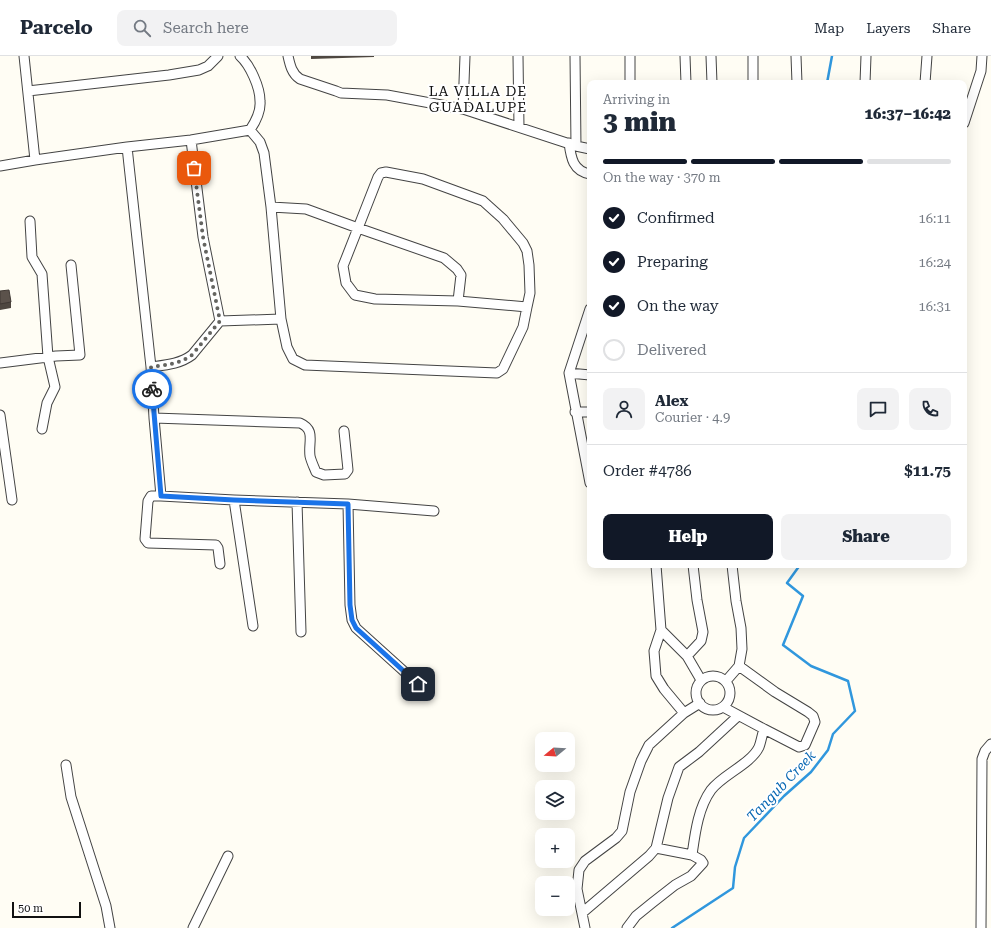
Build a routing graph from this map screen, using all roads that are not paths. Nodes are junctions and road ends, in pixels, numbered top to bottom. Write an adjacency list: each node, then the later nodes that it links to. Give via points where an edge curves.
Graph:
1 (24, 56): 23 (street)
2 (218, 56): 23 (street, via 208,66 199,70)
3 (240, 56): 27 (street, via 254,77 260,100 256,122)
4 (288, 56): 24 (street, via 295,76 336,92 387,96)
5 (465, 56): 24 (street)
6 (518, 56): 26 (street)
7 (575, 56): 29 (street)
8 (630, 56): 16 (street)
9 (685, 56): 17 (street)
10 (711, 56): 18 (street)
11 (753, 56): 19 (street)
12 (796, 56): 20 (street)
13 (866, 56): 21 (street)
14 (927, 56): 22 (street)
15 (982, 56): 25 (street)
16 (630, 80)
17 (686, 80)
18 (712, 80)
19 (753, 80)
20 (797, 80)
21 (865, 80)
22 (925, 80)
23 (28, 91): 32 (street)
24 (463, 109): 26 (street)
25 (967, 113)
26 (519, 127): 29 (street)
27 (250, 130): 28 (street); 35 (street, via 260,142 264,153)
28 (191, 140): 30 (street); 43 (street, via 203,237)
29 (573, 144): 31 (street); 34 (street, via 572,160)
30 (127, 147): 32 (street); 48 (street)
31 (587, 148)
32 (35, 160): 33 (street)
33 (0, 166)
34 (587, 173)
35 (271, 208): 37 (street, via 306,209); 42 (street)
36 (30, 222): 46 (street, via 32,257 42,274)
37 (358, 228): 39 (street, via 444,258 461,275); 39 (street, via 343,266 346,283 355,295 374,299); 40 (street, via 378,176 386,172 423,179 483,201 503,219 523,243 527,252 530,292)
38 (71, 265): 46 (street, via 81,354)
39 (458, 301): 40 (street)
40 (527, 307): 42 (street, via 523,327 503,369 497,372 305,365 293,359 287,347)
41 (587, 317): 44 (street)
42 (281, 319): 43 (street)
43 (220, 321): 48 (street, via 187,359)
44 (580, 337): 45 (street); 49 (street)
45 (587, 338)
46 (48, 357): 47 (street); 55 (street, via 55,388 47,403)
47 (0, 363)
48 (151, 367): 54 (street)
49 (569, 373): 50 (street); 51 (street)
50 (587, 375)
51 (576, 412): 52 (street); 57 (street)
52 (587, 412)
53 (0, 415): 59 (street)
54 (154, 418): 56 (street, via 300,423 309,430 310,457 316,472 324,475 345,474 348,470); 58 (street)
55 (42, 429)
56 (344, 431)
57 (587, 468)
58 (161, 496): 60 (street); 64 (street, via 151,496 148,500 146,542 216,545)
59 (12, 500)
60 (234, 500): 61 (street); 68 (street)
61 (297, 502): 62 (street); 70 (street)
62 (348, 504): 63 (street); 75 (street, via 352,620 356,628)
63 (434, 511)
64 (220, 564)
65 (656, 568): 69 (street)
66 (693, 568): 71 (street, via 703,632 701,641)
67 (732, 568): 72 (street, via 741,628 742,650)
68 (253, 626)
69 (661, 630): 71 (street); 78 (street, via 654,651 656,676)
70 (301, 632)
71 (688, 656): 73 (street)
72 (739, 666): 74 (street); 80 (street, via 808,712 815,722 805,745 799,747)
73 (702, 680): 74 (street, via 714,676); 76 (street, via 697,689)
74 (726, 681): 77 (street, via 730,692)
75 (418, 684)
76 (700, 703): 77 (street, via 711,709); 78 (street)
77 (723, 707): 79 (street)
78 (684, 713): 86 (street, via 649,744 630,792 622,831 579,870 577,889)
79 (738, 716): 80 (street); 83 (street, via 679,767 668,798)
80 (764, 730): 84 (street, via 758,749 711,790 700,817)
81 (991, 744): 91 (street, via 982,759)
82 (66, 765): 87 (street, via 71,796 106,906)
83 (656, 848): 84 (street); 86 (street)
84 (692, 855): 90 (street, via 703,863 694,874 652,903 636,916)
85 (228, 856): 88 (street)
86 (582, 913): 89 (street)
87 (110, 928)
88 (193, 928)
89 (585, 928)
90 (627, 928)
91 (981, 928)

